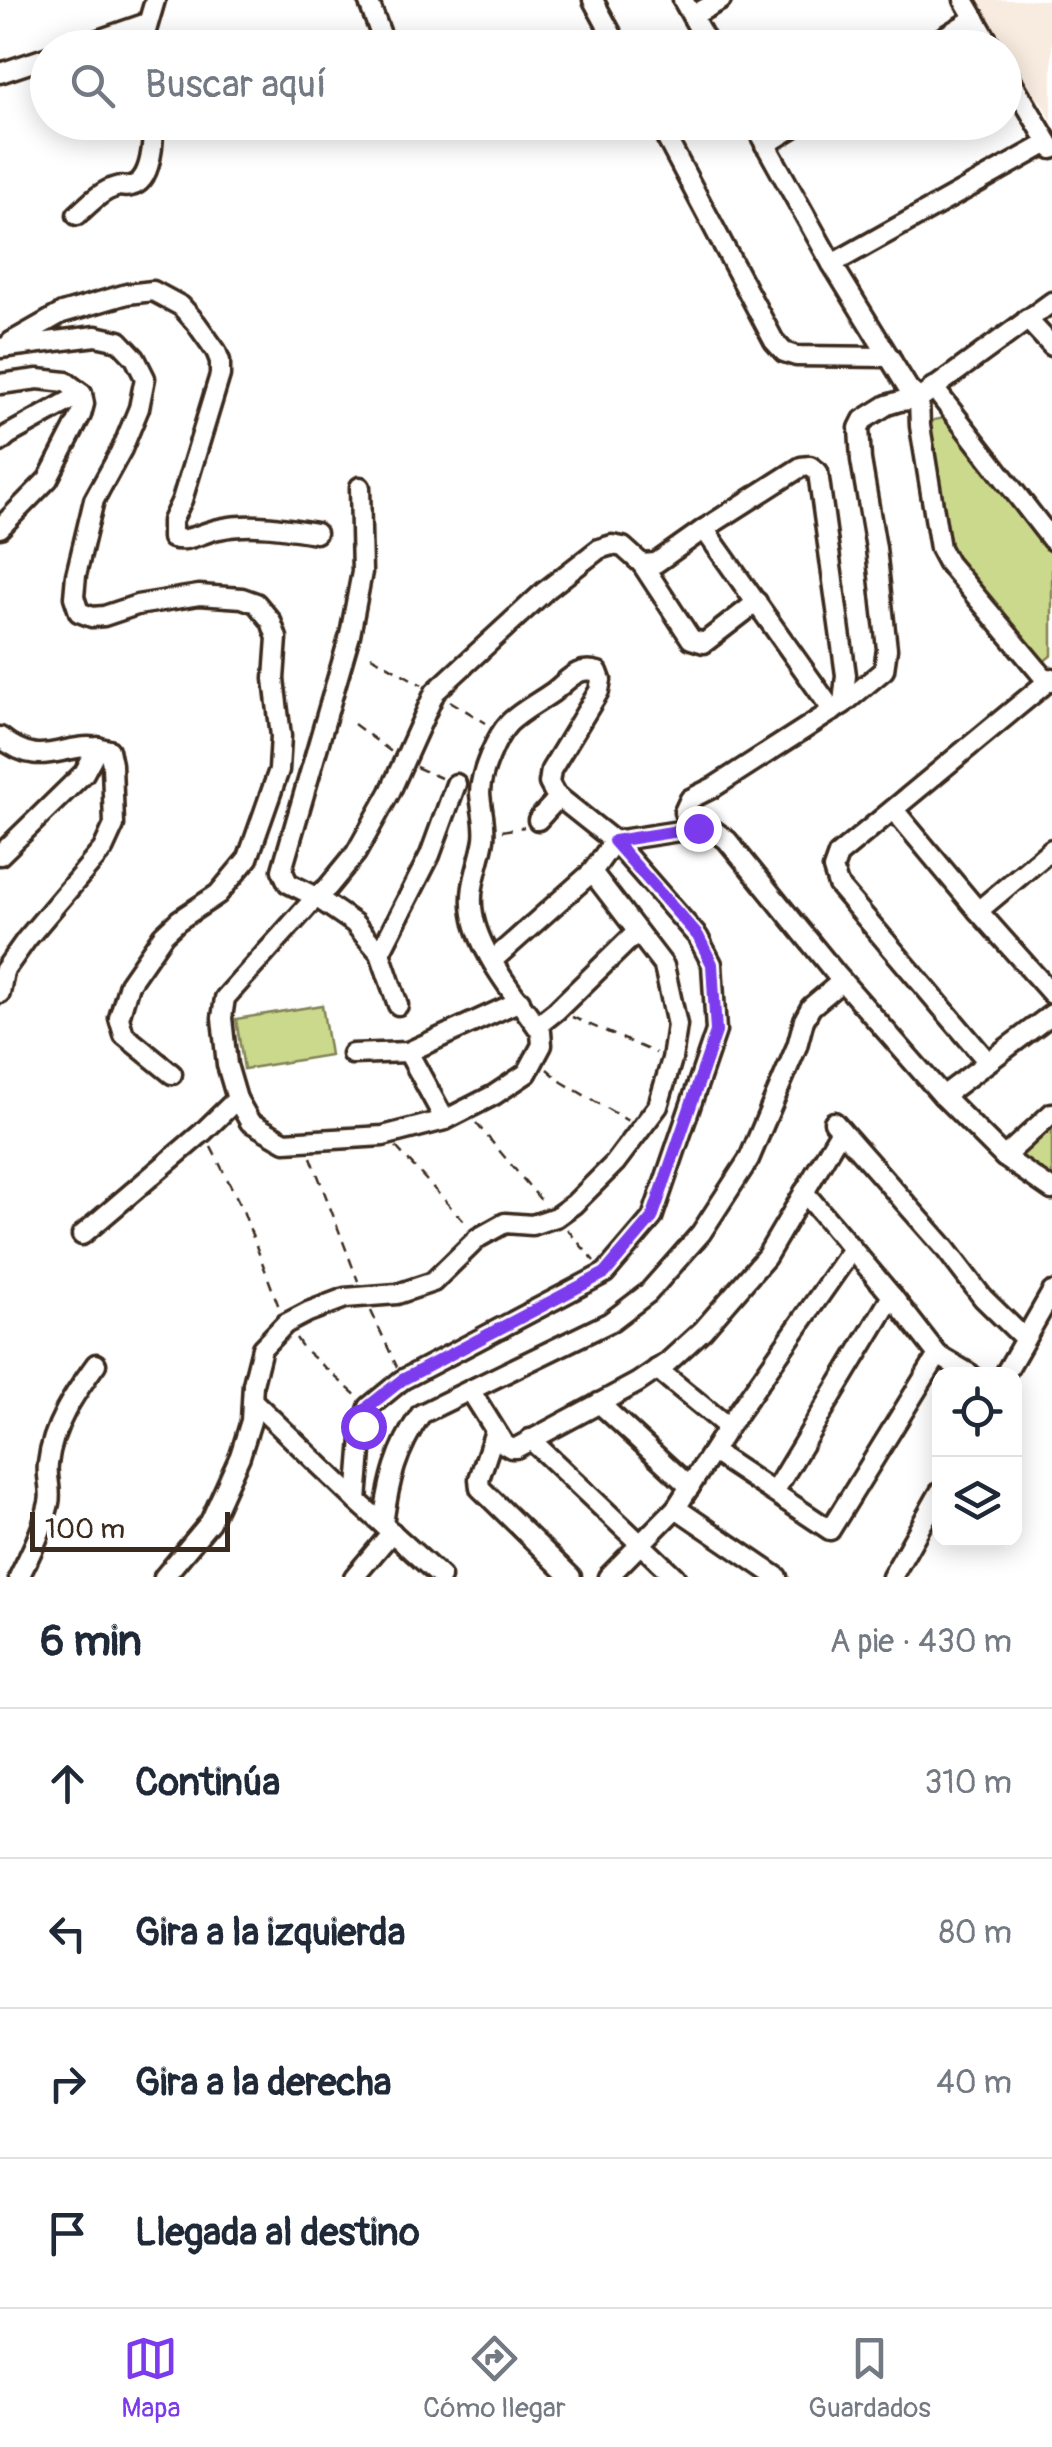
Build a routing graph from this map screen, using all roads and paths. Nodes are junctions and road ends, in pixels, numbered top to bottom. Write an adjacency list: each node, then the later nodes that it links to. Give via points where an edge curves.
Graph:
1 (155, 0): 8 (street)
2 (368, 0): 11 (street)
3 (594, 0): 12 (street)
4 (721, 0): 6 (street)
5 (964, 0): 7 (street)
6 (687, 8): 13 (street)
7 (975, 18): 14 (street); 15 (street)
8 (146, 23): 9 (street); 10 (street)
9 (126, 30)
10 (145, 30)
11 (379, 30)
12 (610, 30)
13 (700, 30)
14 (955, 30)
15 (982, 30)
16 (30, 63): 17 (street)
17 (0, 73)
18 (1022, 99): 24 (street)
19 (154, 140): 25 (street, via 141,181 107,191)
20 (668, 140): 31 (street, via 784,352)
21 (764, 140): 23 (street)
22 (773, 140): 23 (street)
23 (766, 144): 26 (street)
24 (1050, 146): 26 (street)
25 (77, 214)
26 (832, 264): 31 (street)
27 (1052, 302): 28 (street)
28 (1027, 319): 29 (street); 33 (street)
29 (1052, 346)
30 (1, 347): 39 (street, via 62,313 127,294 167,297 196,323 220,361 172,538 237,526); 75 (street, via 96,336 119,341 145,378 122,449 94,500 76,576 79,612 104,616 199,595 242,598 256,603 277,638 278,770 248,858 218,894 163,935 130,984 119,1018 124,1035)
31 (890, 357): 33 (street, via 908,388)
32 (0, 384): 34 (street, via 66,382)
33 (926, 393): 40 (street); 43 (street, via 920,426 940,548); 44 (street, via 887,405 859,428 887,649 884,670)
34 (82, 394): 35 (street); 37 (street, via 81,416 48,478)
35 (0, 442)
36 (360, 487): 57 (street, via 362,572 350,636 282,870 288,883)
37 (0, 528)
38 (704, 528): 41 (street, via 656,563); 42 (street); 44 (street, via 801,467 818,472 846,675)
39 (316, 533)
40 (1052, 540)
41 (642, 564): 42 (street, via 697,642); 57 (street, via 623,547 600,549 435,692 356,853)
42 (757, 602): 44 (street)
43 (1050, 680): 49 (street)
44 (838, 708): 51 (street, via 690,799 684,812)
45 (0, 737): 46 (street, via 41,756)
46 (98, 747): 55 (street, via 84,773); 63 (street, via 109,750 112,764 114,825 103,848 4,971)
47 (456, 784): 60 (street, via 430,855)
48 (558, 797): 50 (street); 52 (street, via 549,783 551,770 599,691 598,672 588,669 507,724 481,782); 53 (street)
49 (894, 810): 58 (street); 74 (street, via 838,855 838,885)
50 (538, 820): 52 (path)
51 (698, 828): 53 (street); 62 (street, via 727,840)
52 (484, 835): 61 (street, via 471,893 480,942)
53 (614, 841): 56 (street); 92 (street, via 698,936 712,964 716,1032 652,1218)
54 (1052, 848): 58 (street)
55 (0, 855)
56 (592, 872): 59 (street); 61 (street)
57 (316, 897): 60 (street, via 354,923); 77 (street, via 225,998 227,1064)
58 (978, 911): 64 (street)
59 (637, 932): 67 (street); 73 (street, via 664,966 677,1025)
60 (380, 953): 66 (street)
61 (492, 960): 65 (street)
62 (842, 981): 76 (street); 104 (street, via 804,1020 749,1159 701,1232 648,1293 610,1322)
63 (0, 993)
64 (1052, 994)
65 (520, 1001): 69 (street); 70 (street)
66 (398, 1005)
67 (556, 1011): 69 (street); 73 (path)
68 (1052, 1014): 74 (street)
69 (537, 1026): 72 (street, via 542,1045)
70 (408, 1052): 71 (street); 80 (street)
71 (352, 1054)
72 (535, 1058): 78 (street, via 526,1073); 81 (path)
73 (672, 1060): 81 (street, via 658,1106)
74 (988, 1062): 76 (street)
75 (172, 1074)
76 (943, 1096): 85 (street)
77 (237, 1100): 82 (street); 84 (street, via 250,1122 285,1142)
78 (465, 1110): 80 (street); 88 (path)
79 (1052, 1114): 85 (street)
80 (445, 1120): 83 (street)
81 (640, 1128): 88 (street, via 614,1163)
82 (203, 1132): 89 (street); 96 (path, via 242,1208)
83 (384, 1136): 84 (street); 90 (path)
84 (305, 1142): 94 (path)
85 (1004, 1157): 86 (street)
86 (1052, 1190)
87 (804, 1192): 91 (street); 97 (street, via 837,1126 982,1298); 102 (street, via 766,1256 703,1330)
88 (556, 1217): 90 (street, via 532,1225 505,1222); 92 (path)
89 (82, 1235)
90 (478, 1238): 94 (street, via 433,1282)
91 (852, 1249): 95 (street); 108 (street)
92 (605, 1273): 103 (street)
93 (1052, 1292): 97 (street)
94 (364, 1296): 96 (street); 103 (path)
95 (892, 1296): 98 (street); 113 (street)
96 (285, 1324): 105 (street, via 262,1348); 107 (path, via 302,1348)
97 (1025, 1338): 101 (street)
98 (938, 1355): 100 (street); 113 (street, via 830,1530)
99 (96, 1364): 119 (street, via 69,1402 54,1443 50,1499)
100 (958, 1367)
101 (1009, 1367)
102 (657, 1369): 106 (street); 108 (street)
103 (402, 1380): 107 (street)
104 (470, 1390): 109 (street); 117 (street, via 421,1414 406,1435 390,1478)
105 (253, 1401): 114 (street); 120 (street, via 240,1456 210,1522)
106 (599, 1403): 110 (street); 112 (street)
107 (369, 1406): 114 (street)
108 (728, 1427): 111 (street)
109 (495, 1431): 110 (street, via 511,1448); 123 (street, via 480,1488)
110 (530, 1439): 118 (street)
111 (712, 1452): 112 (street); 113 (street)
112 (690, 1487): 116 (street)
113 (774, 1492)
114 (357, 1501): 117 (street)
115 (932, 1506): 127 (street)
116 (676, 1508): 118 (street); 126 (street)
117 (387, 1528): 121 (street); 122 (street)
118 (640, 1546): 124 (street); 125 (street)
119 (19, 1577)
120 (164, 1577)
121 (354, 1577)
122 (441, 1577)
123 (571, 1577)
124 (608, 1577)
125 (675, 1577)
126 (778, 1577)
127 (892, 1577)

